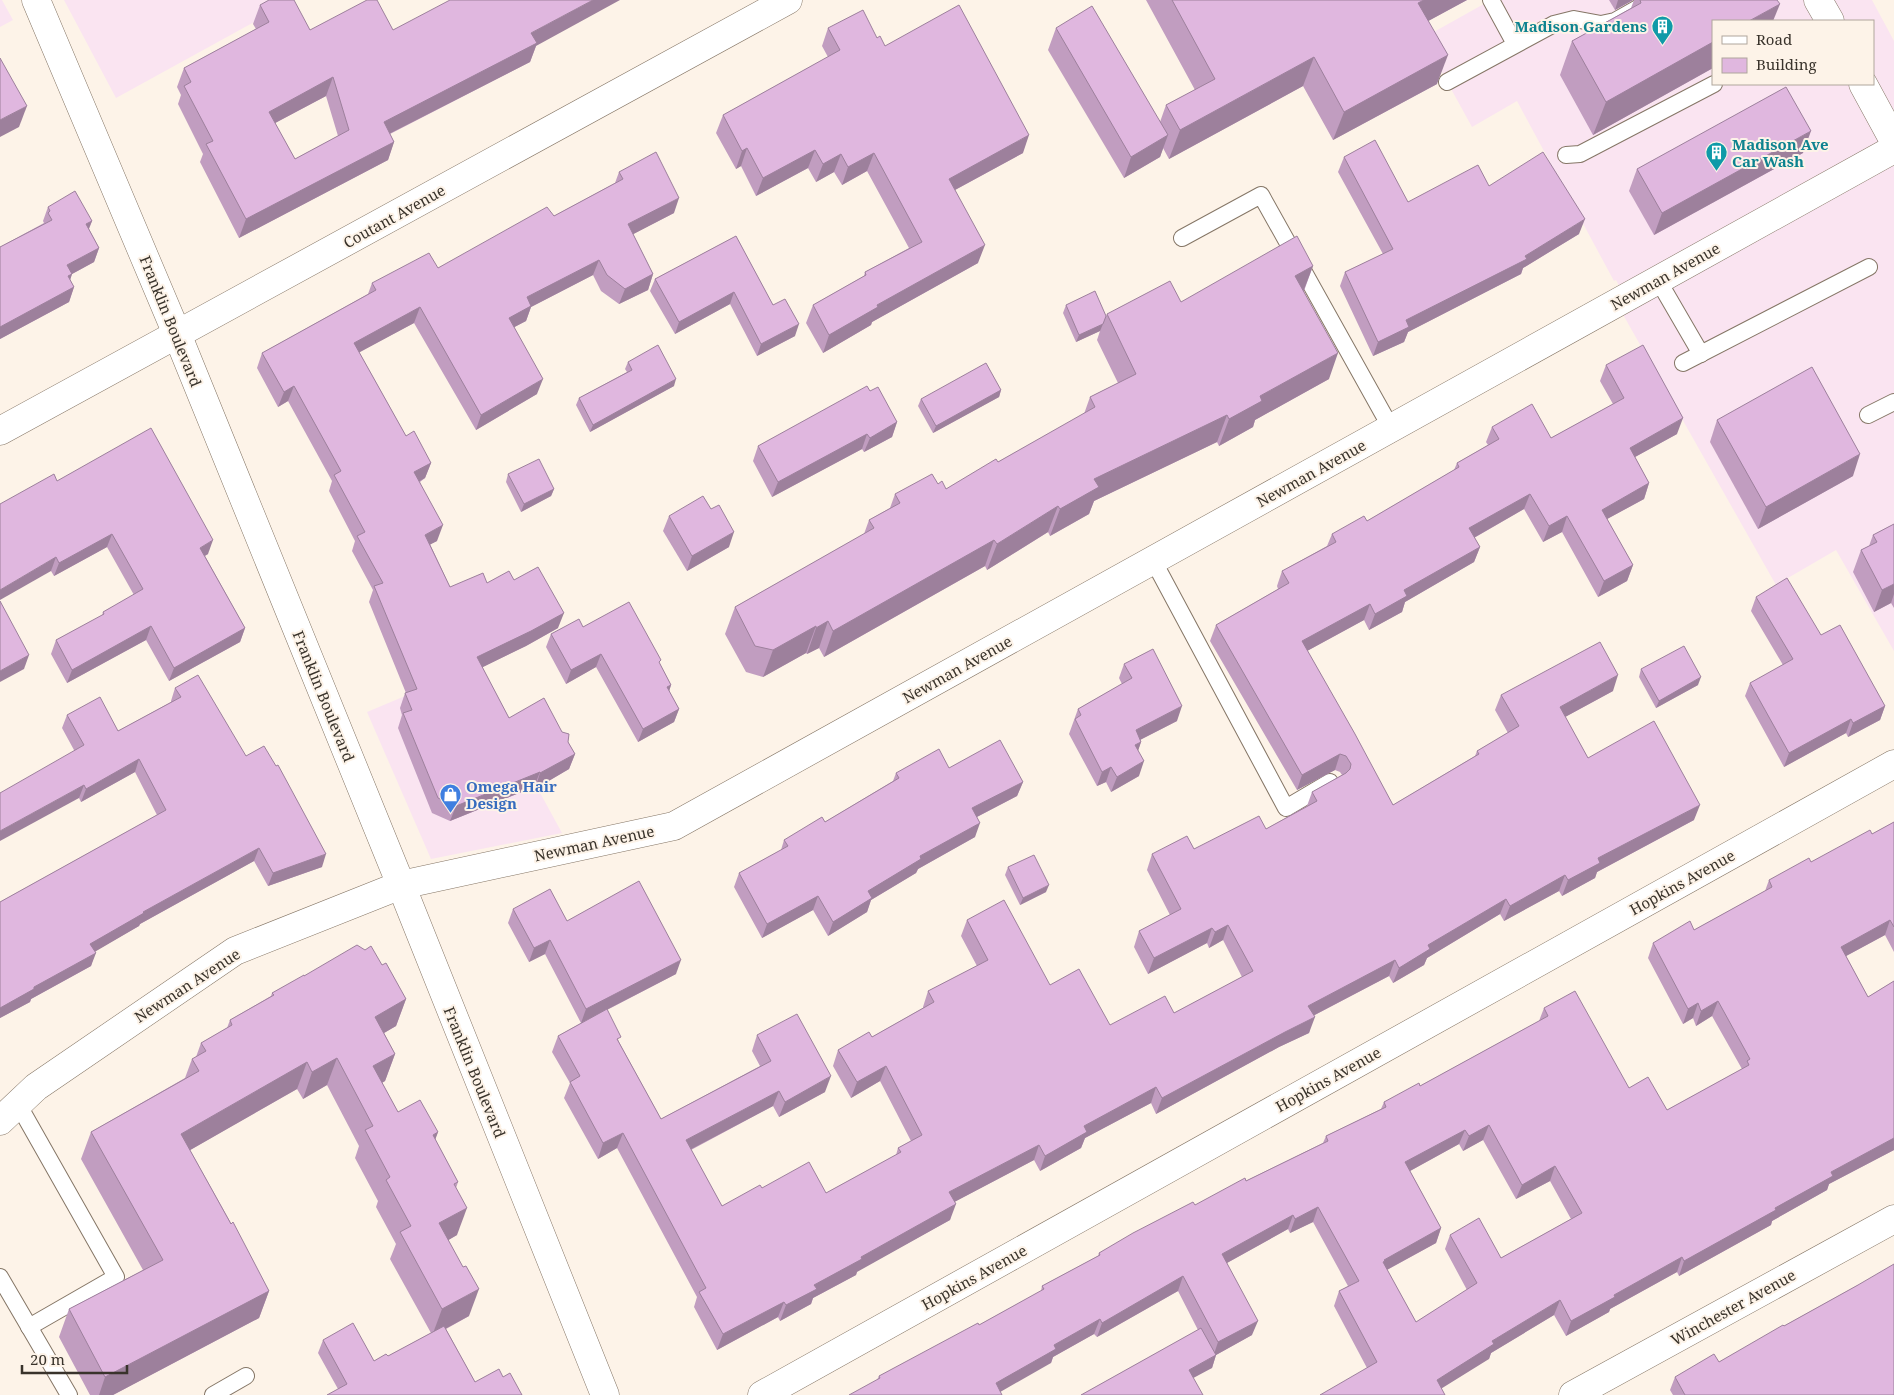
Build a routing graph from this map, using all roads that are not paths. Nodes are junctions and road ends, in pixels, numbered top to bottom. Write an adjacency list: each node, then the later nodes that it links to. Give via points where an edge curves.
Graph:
1 (36, 0): 17 (street, Franklin Boulevard)
2 (788, 0): 17 (street, Coutant Avenue)
3 (1491, 0): 7 (lane)
4 (1652, 0): 7 (lane, via 1615,21 1601,24 1574,18)
5 (1818, 0): 6 (street)
6 (1829, 20)
7 (1514, 44): 8 (lane)
8 (1447, 82)
9 (1712, 85): 13 (lane, via 1580,154)
10 (1864, 85): 11 (street)
11 (1894, 141)
12 (1894, 149): 16 (street, Newman Avenue)
13 (1566, 155)
14 (1182, 238): 22 (lane, via 1261,195)
15 (1869, 267): 18 (lane)
16 (1658, 280): 18 (lane); 22 (street, Newman Avenue)
17 (177, 334): 23 (street, Coutant Avenue); 27 (street, Franklin Boulevard)
18 (1701, 354): 19 (lane)
19 (1683, 364)
20 (1894, 402): 21 (lane)
21 (1868, 415)
22 (1391, 428): 24 (street, Newman Avenue)
23 (0, 431)
24 (1153, 560): 26 (lane, via 1286,808); 27 (street, Newman Avenue, via 674,826)
25 (1894, 764): 36 (street, Hopkins Avenue)
26 (1335, 780)
27 (401, 885): 28 (street, Newman Avenue, via 235,951 36,1087); 35 (street, Franklin Boulevard)
28 (9, 1112): 31 (lane, via 116,1277)
29 (1894, 1219): 37 (street, Winchester Avenue)
30 (0, 1277): 31 (lane)
31 (29, 1327): 33 (lane)
32 (246, 1376): 34 (lane)
33 (69, 1395)
34 (213, 1395)
35 (605, 1395)
36 (762, 1395)
37 (1573, 1395)

